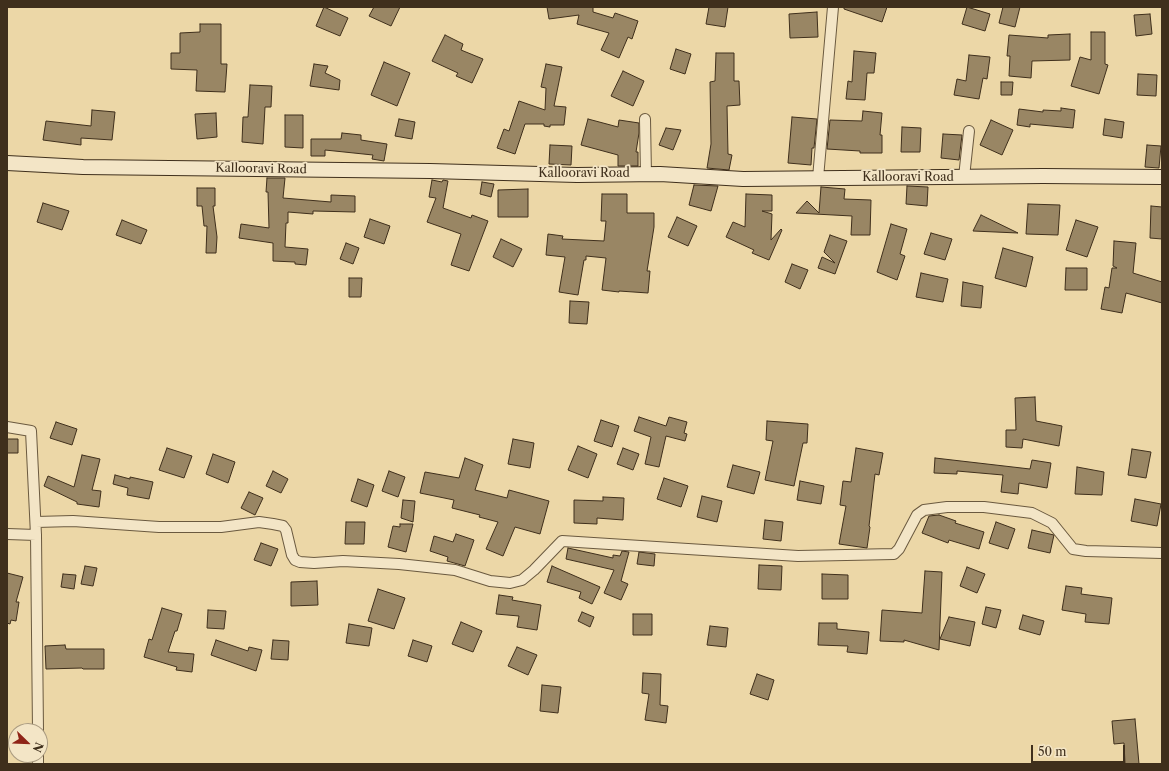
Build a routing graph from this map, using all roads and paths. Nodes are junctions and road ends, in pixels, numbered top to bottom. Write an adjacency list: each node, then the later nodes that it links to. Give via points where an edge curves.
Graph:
1 (833, 7): 8 (street)
2 (645, 119): 5 (street)
3 (969, 131): 6 (street)
4 (7, 163): 5 (main road, Kallooravi Road, via 83,167)
5 (646, 175): 8 (main road, Kallooravi Road, via 743,180)
6 (964, 177): 7 (main road, Kallooravi Road); 8 (main road, Kallooravi Road)
7 (1162, 177)
8 (818, 178)
9 (7, 427): 10 (street, via 31,431)
10 (36, 522): 12 (street); 13 (street, via 73,521 159,527 221,527 259,522 282,526 286,530 292,555 300,562 399,564 455,570 490,581 510,583 522,580 562,541 798,556 894,554 899,550 917,515 924,510 947,506 984,507 1032,513 1052,523 1073,549)
11 (7, 534): 12 (street)
12 (36, 535): 14 (street)
13 (1162, 553)
14 (38, 723)

